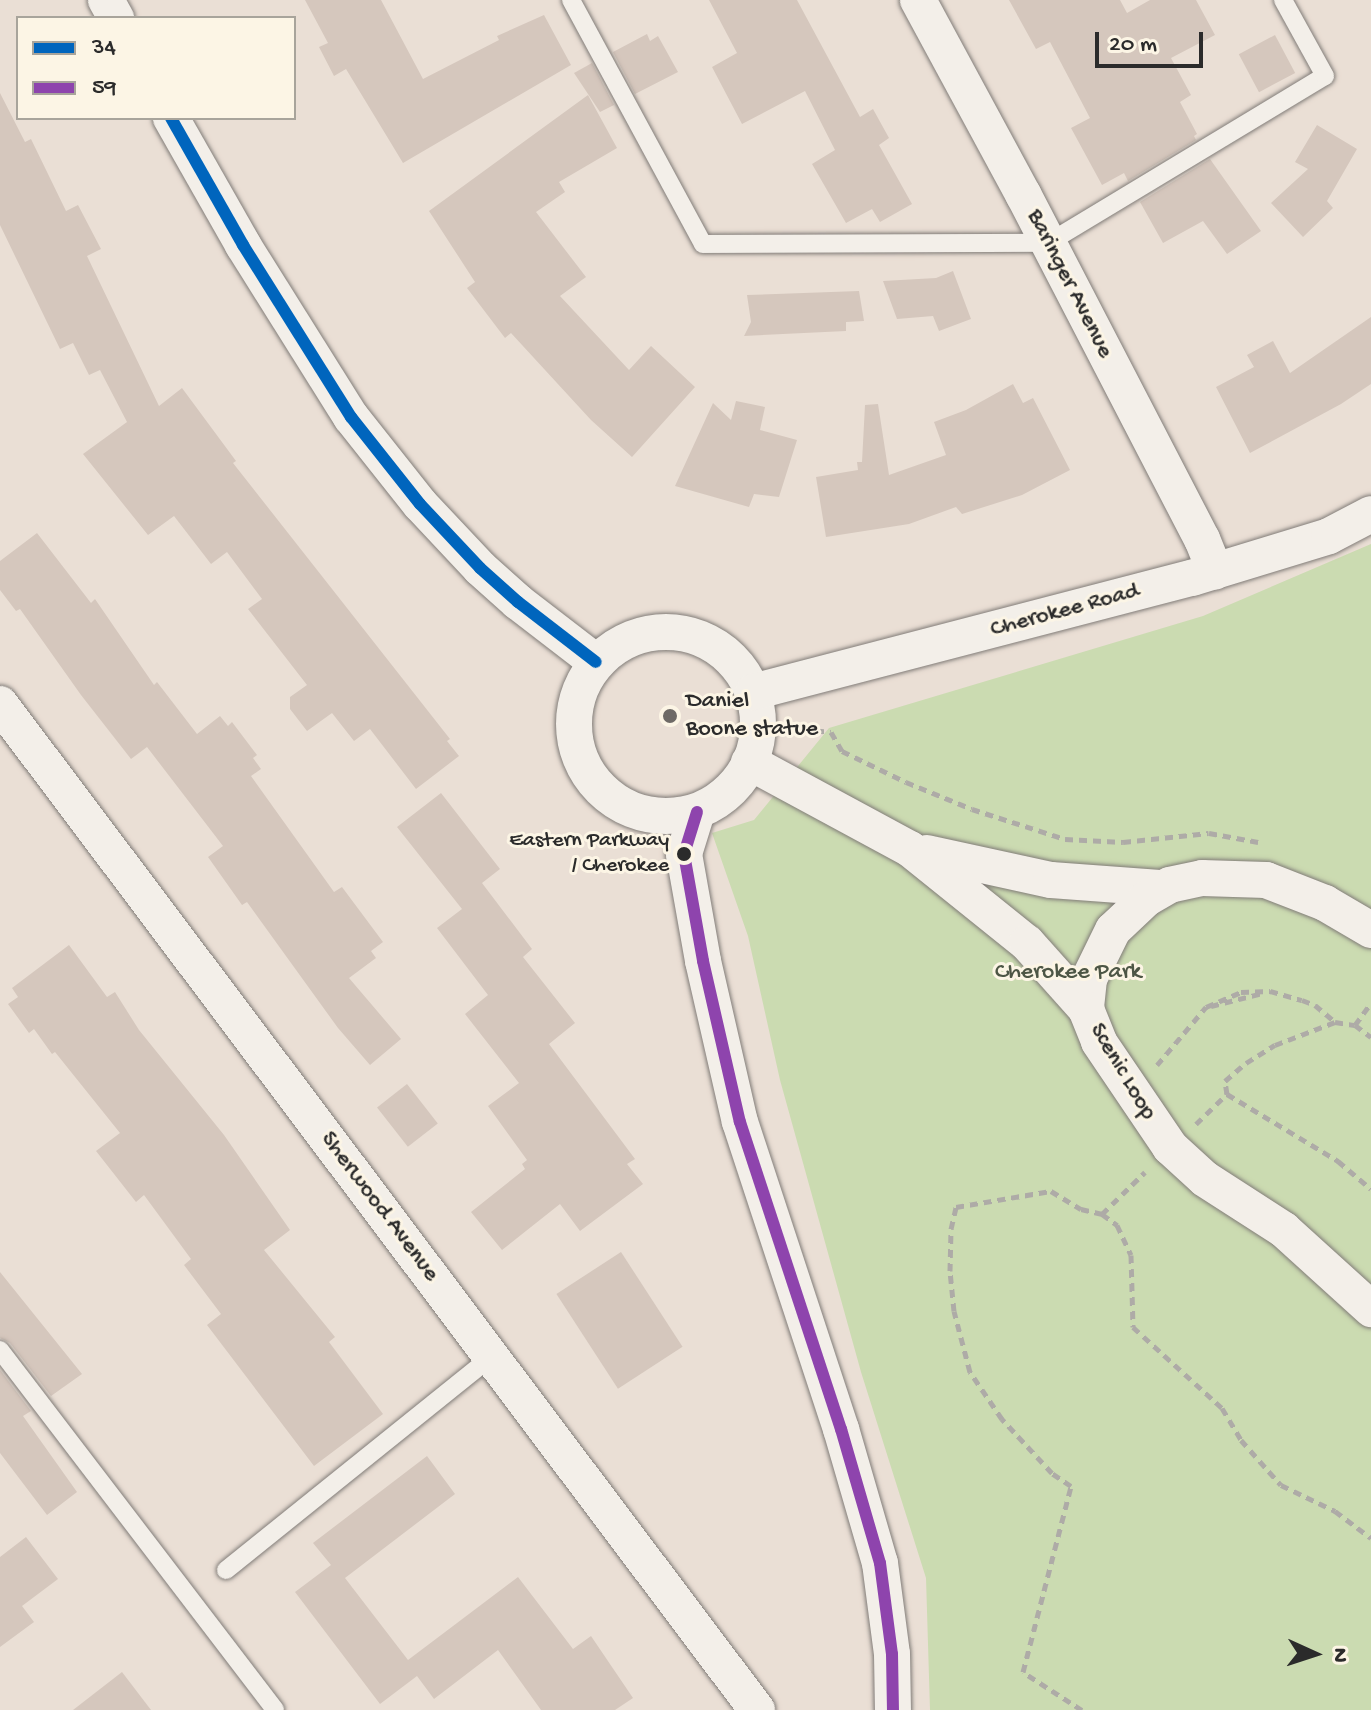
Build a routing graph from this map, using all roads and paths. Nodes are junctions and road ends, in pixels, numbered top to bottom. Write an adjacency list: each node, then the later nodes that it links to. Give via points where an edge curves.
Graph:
1 (571, 0): 5 (lane, via 703,244)
2 (918, 0): 5 (street, Baringer Avenue)
3 (1283, 0): 5 (lane, via 1325,76)
4 (172, 120): 8 (street, via 351,417 420,504 480,568)
5 (1048, 243): 7 (street, Baringer Avenue)
6 (1371, 514): 7 (street, Cherokee Road, via 1329,536)
7 (1215, 571): 10 (street, Cherokee Road)
8 (596, 662): 10 (street, via 626,640 655,631 701,638 732,658); 12 (street, via 579,691 573,735 585,771 615,802 659,817)
9 (0, 704): 31 (street, Sherwood Avenue)
10 (755, 708): 11 (street); 13 (path, via 831,732 842,751 906,782 1065,839 1123,842 1209,833)
11 (749, 762): 12 (street, via 733,788); 14 (street)
12 (697, 812): 36 (street, via 684,854 703,961 740,1122 880,1563)
13 (1272, 847)
14 (910, 849): 15 (street, via 1014,875); 19 (street, via 1010,927)
15 (1160, 888): 16 (street, Scenic Loop, via 1202,878 1266,880 1325,903); 19 (street, Scenic Loop, via 1113,930 1089,979)
16 (1371, 930)
17 (1371, 1003): 21 (path)
18 (1315, 1005): 20 (path); 22 (path); 23 (path, via 1270,991 1241,992 1206,1007)
19 (1086, 1009): 26 (street, Scenic Loop, via 1099,1042)
20 (1335, 1022): 21 (path); 24 (path, via 1275,1045 1246,1063 1225,1081)
21 (1355, 1025): 22 (path)
22 (1371, 1038)
23 (1152, 1070)
24 (1227, 1094): 25 (path); 27 (path, via 1338,1161)
25 (1212, 1108)
26 (1170, 1147): 28 (path); 29 (street, Scenic Loop, via 1205,1179 1284,1230)
27 (1371, 1189)
28 (1102, 1214): 32 (path, via 1117,1225 1131,1255 1133,1327 1222,1408 1241,1440 1281,1485 1335,1511); 37 (path, via 1081,1209 1051,1191 956,1207 951,1229 954,1311 970,1372 1002,1419 1071,1486 1023,1672)
29 (1371, 1309)
30 (0, 1350): 34 (lane)
31 (492, 1356): 33 (lane); 35 (street, Sherwood Avenue)
32 (1371, 1538)
33 (226, 1570)
34 (275, 1710)
35 (757, 1710)
36 (893, 1710)
37 (1082, 1710)

